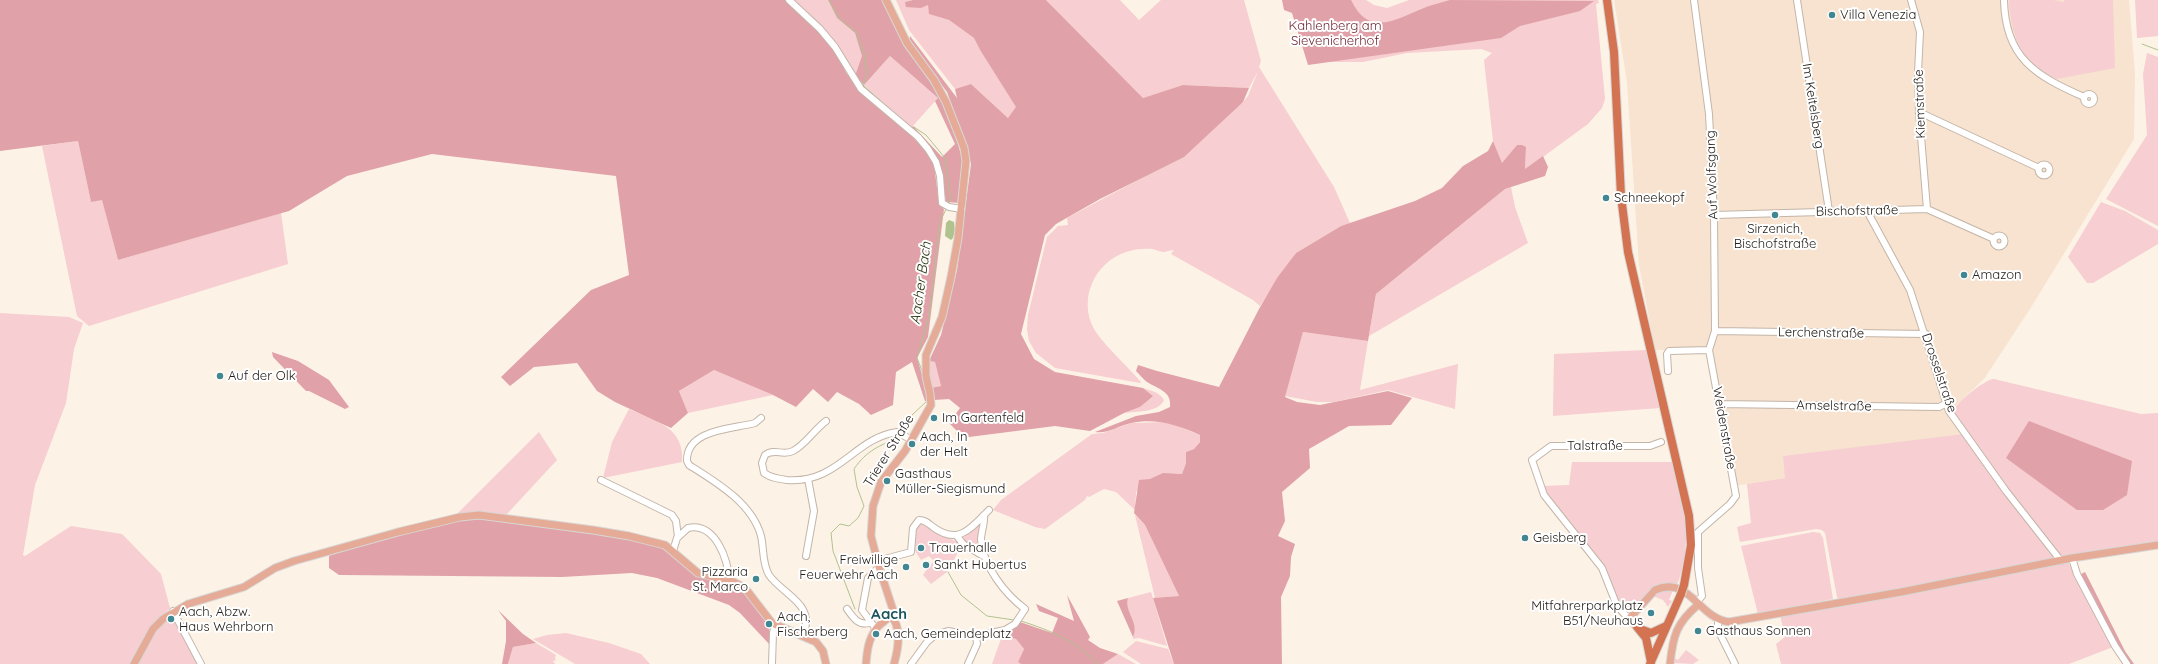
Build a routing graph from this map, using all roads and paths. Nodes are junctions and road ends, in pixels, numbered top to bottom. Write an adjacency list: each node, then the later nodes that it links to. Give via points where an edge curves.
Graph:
1 (788, 0): 11 (street, via 820,29 835,47 861,89 928,149 938,168 941,200 946,206)
2 (886, 0): 11 (main road, Trierer Straße, via 907,43 941,91 964,148 966,161)
3 (1607, 0): 51 (highway, bridge, via 1614,52 1621,196 1626,237 1685,489 1689,516 1691,545 1684,585)
4 (1694, 0): 15 (street, Auf Wolfsgang, via 1709,114)
5 (1797, 0): 13 (street, Im Keitelsberg)
6 (1911, 0): 9 (street, Kiemstraße, via 1920,32)
7 (2004, 0): 8 (street, via 2008,31 2025,62 2040,74)
8 (2084, 98)
9 (1919, 112): 10 (street); 12 (street, Kiemstraße)
10 (2039, 168)
11 (962, 209): 25 (main road, Trierer Straße, via 942,317 926,355 931,403)
12 (1927, 209): 14 (street, Bischofstraße); 16 (street, Bischofstraße)
13 (1829, 211): 14 (street, Bischofstraße); 15 (street, Bischofstraße)
14 (1867, 211): 18 (street, Drosselstraße, via 1910,290)
15 (1714, 214): 17 (street, Auf Wolfsgang)
16 (1994, 239)
17 (1715, 331): 18 (street, Lerchenstraße); 19 (street, Auf Wolfsgang)
18 (1926, 334): 21 (street, Drosselstraße)
19 (1709, 350): 20 (street, via 1669,351); 22 (street, Weidenstraße)
20 (1668, 371)
21 (1947, 403): 22 (street, Amselstraße, via 1939,407); 40 (street, Drosselstraße, via 1949,411 2006,491)
22 (1720, 404): 43 (street, Weidenstraße, via 1736,496 1698,532 1697,550 1702,596)
23 (762, 418): 54 (street, via 755,423 701,436 690,448 687,461 739,502 752,517 760,536 768,572 802,608 807,625)
24 (826, 421): 27 (street, via 793,451 771,452 762,460 763,471 771,477)
25 (912, 440): 27 (street, via 894,432 872,441 835,469); 41 (main road, Trierer Straße, via 884,478 875,495 871,536)
26 (1661, 442): 47 (street, Talstraße, via 1650,446 1551,446 1532,460 1544,495 1602,568 1617,606)
27 (808, 479): 37 (street, via 814,511)
28 (601, 480): 32 (street, via 672,515 676,521)
29 (989, 510): 30 (street)
30 (984, 515): 31 (street, via 966,532); 34 (street, via 981,539)
31 (957, 536): 36 (street); 41 (street, via 938,530 920,520 912,531 911,552)
32 (678, 537): 35 (street); 42 (street, via 686,528 691,527 712,536 720,547)
33 (2158, 545): 39 (main road)
34 (983, 549): 36 (street); 38 (street)
35 (673, 551): 42 (main road, via 698,574); 45 (main road, via 665,545 650,541 593,530 505,517 460,517 294,561 275,568 244,586 188,604)
36 (975, 552): 38 (street)
37 (806, 556)
38 (985, 557): 55 (street, via 1004,589 1025,609 1018,620 1005,630)
39 (2072, 558): 40 (main road); 67 (street, via 2077,574)
40 (2061, 561): 48 (main road, via 1729,622)
41 (875, 568): 46 (main road, Trierer Straße, via 893,607); 49 (street, via 862,610)
42 (730, 581): 50 (main road, via 748,590)
43 (1698, 603): 47 (main road, via 1684,590 1661,588 1655,590); 48 (main road); 65 (main road, via 1677,630 1672,644)
44 (847, 609): 49 (street, via 856,620 864,624)
45 (172, 612): 57 (main road, via 153,629); 58 (street)
46 (891, 616): 53 (main road); 62 (main road, Trierer Straße, via 896,623 897,632)
47 (1629, 619): 52 (main road)
48 (1718, 619): 66 (street, via 1718,630)
49 (869, 622): 53 (street)
50 (776, 625): 54 (main road); 59 (street, via 772,633)
51 (1666, 626): 52 (highway, via 1651,633); 56 (highway, via 1654,653)
52 (1637, 627): 56 (highway, via 1646,638)
53 (876, 629): 61 (main road, via 868,646)
54 (803, 636): 60 (main road, via 819,645)
55 (976, 636): 63 (street, via 950,631 938,633 929,640); 64 (street, via 977,644)
56 (1653, 663)
57 (134, 664)
58 (201, 664)
59 (772, 664)
60 (826, 664)
61 (866, 664)
62 (894, 664)
63 (912, 664)
64 (968, 664)
65 (1670, 664)
66 (1735, 664)
67 (2127, 664)

